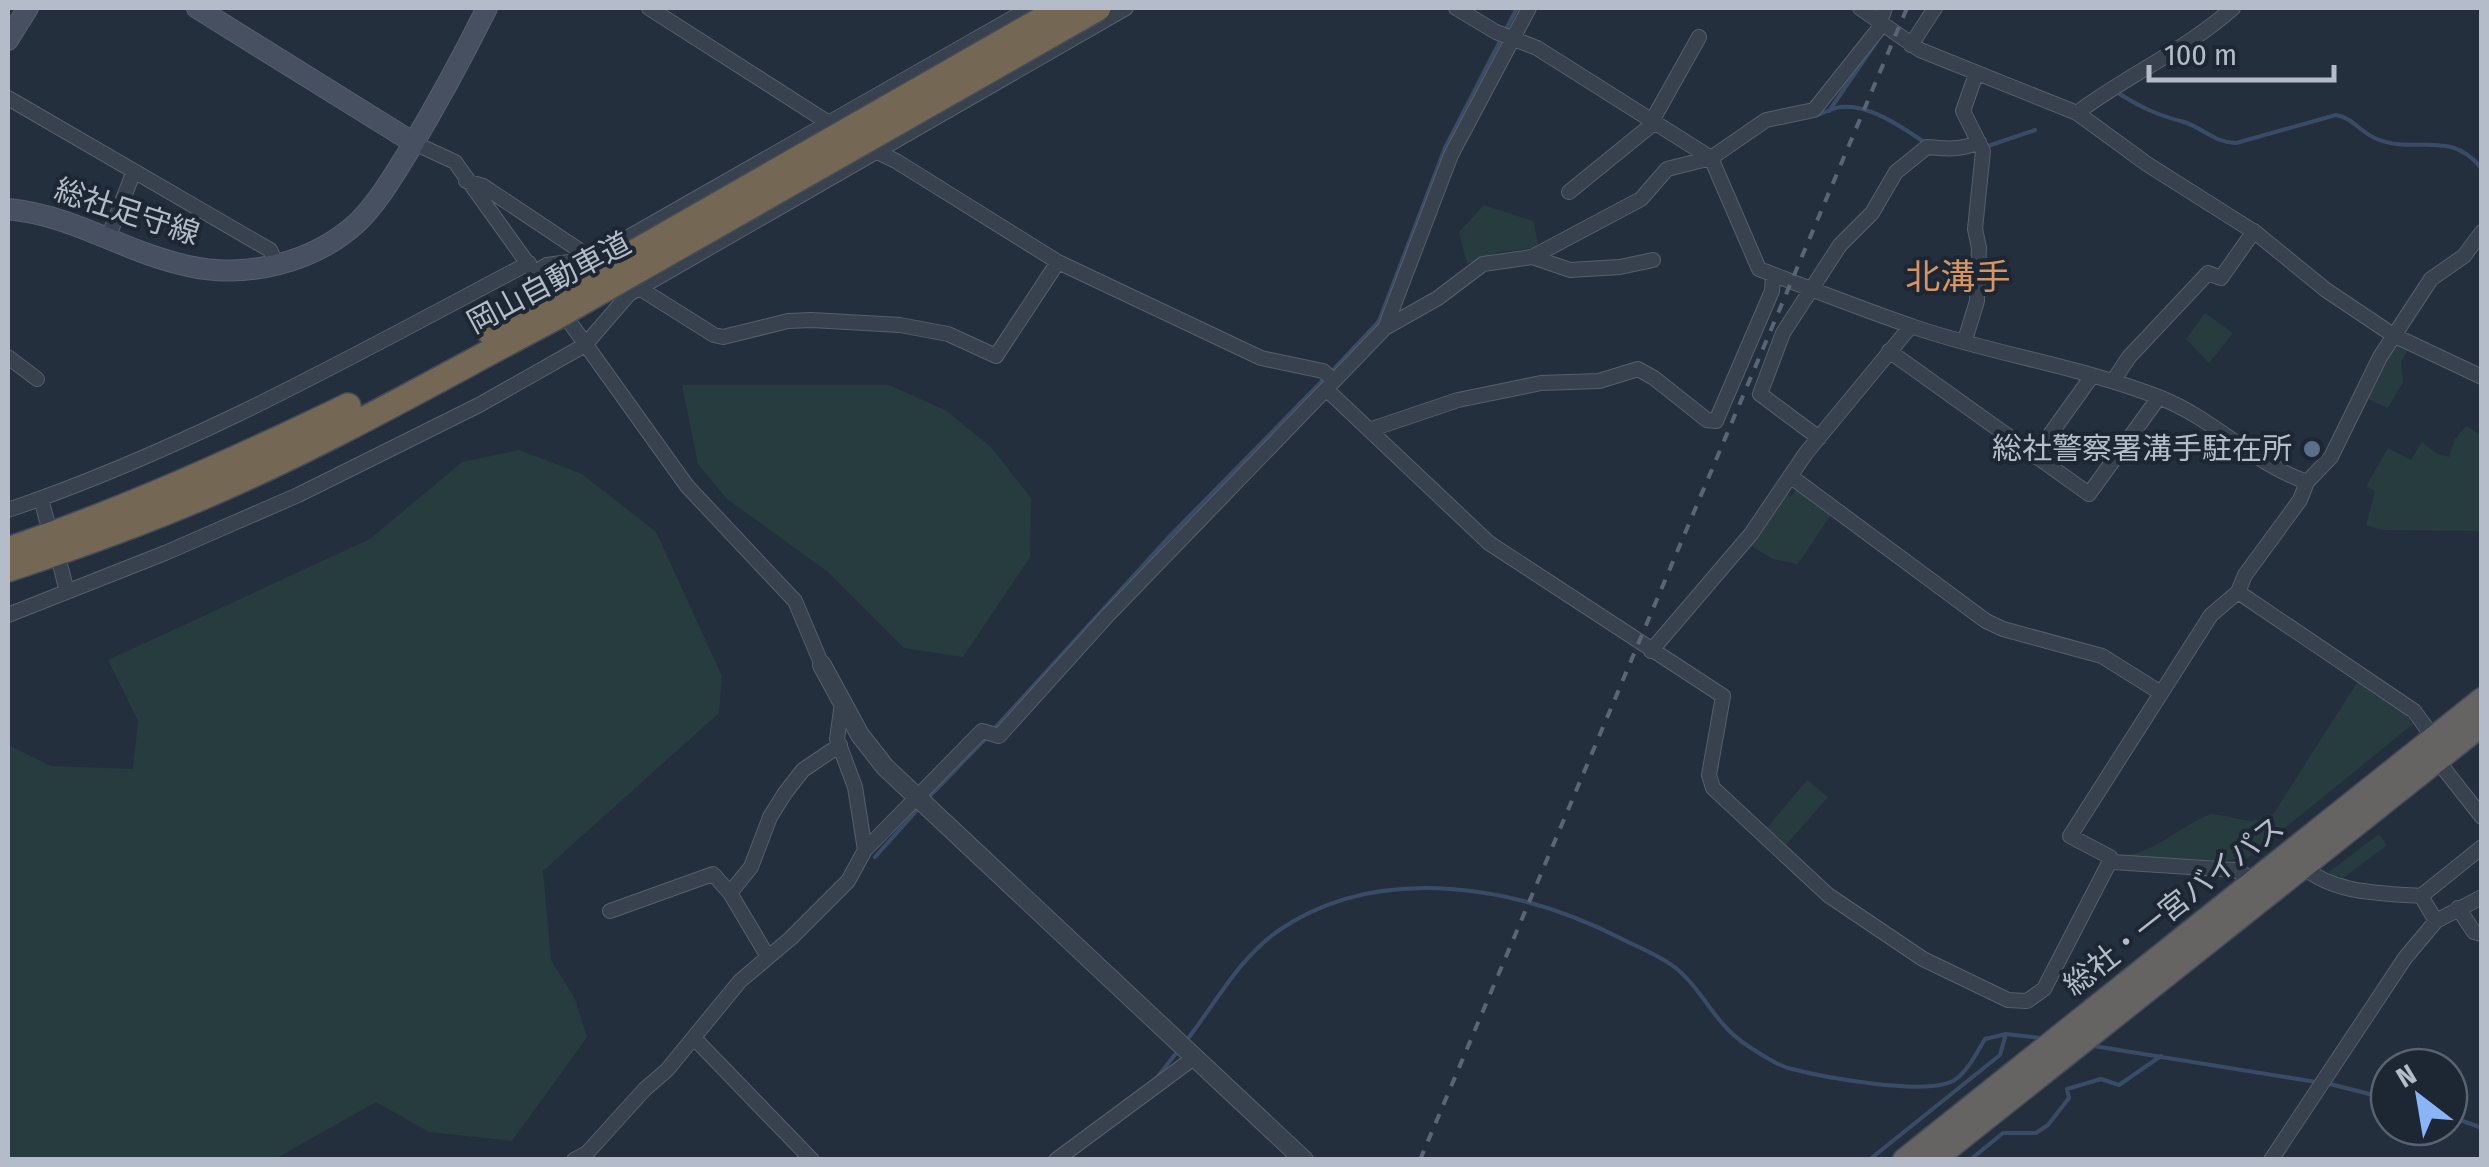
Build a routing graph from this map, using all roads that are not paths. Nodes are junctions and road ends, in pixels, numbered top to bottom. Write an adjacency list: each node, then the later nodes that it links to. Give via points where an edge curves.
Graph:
1 (28, 8): 17 (main road)
2 (198, 8): 25 (main road)
3 (488, 8): 25 (main road, 総社足守線)
4 (649, 8): 23 (street)
5 (1030, 8): 23 (street)
6 (1062, 8): 44 (highway, 岡山自動車道, bridge)
7 (1098, 8): 44 (highway, 岡山自動車道, bridge)
8 (1126, 8): 26 (street)
9 (1456, 8): 15 (street)
10 (1528, 8): 15 (street)
11 (1860, 8): 14 (street)
12 (1935, 8): 18 (street)
13 (2233, 8): 21 (street)
14 (1883, 14): 18 (street); 27 (street, via 1854,64 1814,110 1755,124)
15 (1505, 36): 22 (street, via 1537,48); 46 (street, via 1451,154)
16 (1699, 38): 22 (street)
17 (8, 40)
18 (1910, 45): 19 (street)
19 (1976, 74): 21 (street); 24 (street, via 1963,112)
20 (8, 98): 28 (street)
21 (2077, 113): 32 (street)
22 (1653, 122): 27 (street); 30 (street)
23 (831, 124): 26 (street); 36 (street)
24 (1979, 142): 43 (street, via 1927,147 1896,172); 48 (street, via 1977,301)
25 (414, 143): 29 (street, via 455,162); 39 (main road, 総社足守線, via 356,223)
26 (878, 153): 38 (street); 42 (street)
27 (1712, 161): 35 (street, via 1667,170 1641,198); 41 (street, via 1758,269)
28 (134, 171): 34 (street); 39 (street, via 270,250)
29 (466, 181): 36 (street); 40 (street)
30 (1570, 192)
31 (8, 209): 34 (main road, 総社足守線, via 65,219)
32 (2254, 231): 47 (street); 56 (street, via 2221,278 2208,273)
33 (2482, 232): 47 (street, via 2464,256 2432,279)
34 (108, 238): 39 (main road, 総社足守線, via 188,266 225,272)
35 (1532, 258): 37 (street, via 1570,270); 46 (street, via 1477,267)
36 (590, 259): 40 (street); 42 (street)
37 (1653, 260)
38 (1058, 262): 42 (street, via 996,356 948,334 900,325 811,320 724,337); 55 (street, via 1261,358)
39 (277, 266)
40 (532, 268): 49 (street); 63 (street, via 243,412)
41 (1772, 274): 43 (street); 58 (street, via 1772,291 1716,421 1638,370 1458,400)
42 (640, 288): 49 (street)
43 (1812, 288): 45 (street); 59 (street, via 1783,334 1760,394)
44 (550, 310): 66 (highway, 岡山自動車道, via 204,476); 68 (highway, 岡山自動車道, via 376,412 212,493)
45 (1911, 326): 48 (street); 50 (street)
46 (1385, 328): 55 (street)
47 (2393, 335): 53 (street); 62 (street, via 2330,457)
48 (1965, 340): 52 (street)
49 (585, 345): 69 (street, via 298,495); 73 (street, via 687,486 795,601)
50 (1890, 351): 59 (street); 60 (street)
51 (8, 356): 54 (street)
52 (2092, 376): 56 (street); 60 (street)
53 (2482, 377)
54 (37, 378)
55 (1328, 380): 58 (street); 80 (street, via 999,736 982,731)
56 (2113, 381): 57 (street)
57 (2159, 397): 60 (street, via 2089,494); 62 (street)
58 (1368, 430): 72 (street, via 1490,543)
59 (1819, 438): 61 (street)
60 (2034, 457)
61 (1790, 476): 72 (street, via 1752,534); 74 (street, via 1986,621 2102,656)
62 (2307, 482): 70 (street)
63 (41, 498): 64 (street); 65 (street)
64 (8, 510)
65 (47, 520)
66 (8, 550)
67 (61, 568): 69 (street)
68 (8, 570)
69 (68, 592): 71 (street)
70 (2238, 592): 74 (street, via 2211,615); 79 (street, via 2414,711)
71 (8, 615)
72 (1650, 651): 84 (street, via 1722,696 1709,776 1713,788 1828,895 1923,959 1979,986 2016,1001 2044,989)
73 (822, 666): 76 (street)
74 (2160, 693): 84 (street, via 2070,836)
75 (2482, 699): 79 (highway, 総社・一宮バイパス)
76 (842, 702): 78 (street); 80 (street, via 872,752)
77 (2482, 725): 79 (highway, 総社・一宮バイパス)
78 (840, 746): 83 (street); 87 (street, via 803,770 785,793 752,867)
79 (2436, 748): 81 (street); 85 (highway, 総社・一宮バイパス); 86 (highway, 総社・一宮バイパス)
80 (920, 801): 83 (street); 96 (street)
81 (2482, 817)
82 (2482, 848): 88 (street)
83 (866, 850): 94 (street, via 848,881)
84 (2112, 862): 86 (street)
85 (2302, 866): 86 (highway, 総社・一宮バイパス); 88 (street, via 2319,880 2370,893)
86 (2267, 878): 101 (highway, 総社・一宮バイパス); 102 (highway, 総社・一宮バイパス, via 2097,1029)
87 (730, 893): 91 (street, via 713,874); 94 (street)
88 (2421, 896): 92 (street)
89 (2482, 897): 90 (street)
90 (2458, 908): 92 (street); 93 (street)
91 (610, 911)
92 (2436, 921): 103 (street)
93 (2482, 934)
94 (768, 957): 95 (street)
95 (694, 1038): 97 (street); 98 (street)
96 (1193, 1055): 99 (street); 100 (street)
97 (574, 1160)
98 (812, 1160)
99 (1056, 1160)
100 (1304, 1160)
101 (1904, 1160)
102 (1934, 1160)
103 (2271, 1160)

